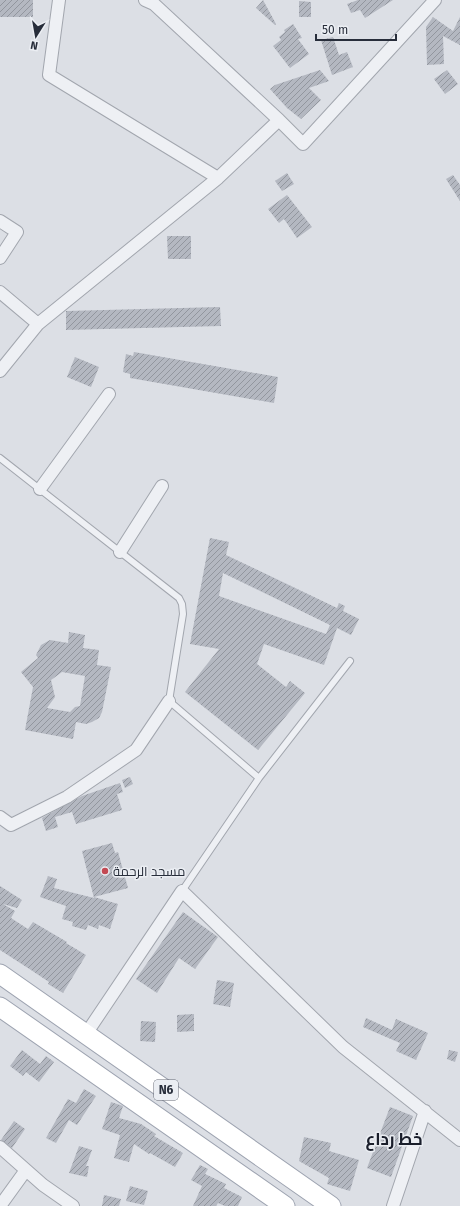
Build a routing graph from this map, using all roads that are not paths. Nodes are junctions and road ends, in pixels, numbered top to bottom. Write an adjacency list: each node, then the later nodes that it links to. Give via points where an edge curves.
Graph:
1 (59, 0): 5 (street, via 49,75)
2 (435, 0): 4 (street, via 304,144)
3 (151, 1): 4 (street)
4 (279, 120): 5 (street)
5 (218, 178): 9 (street)
6 (0, 221): 7 (street, via 17,232)
7 (0, 258)
8 (0, 292): 9 (street)
9 (38, 324): 10 (street)
10 (0, 371)
11 (109, 394): 14 (street)
12 (0, 458): 14 (lane)
13 (162, 486): 15 (street)
14 (40, 489): 15 (lane)
15 (120, 552): 17 (lane, via 179,598 182,604 183,614)
16 (350, 661): 18 (lane)
17 (169, 701): 18 (lane); 19 (street, via 136,750 67,797 11,825)
18 (259, 778): 20 (lane)
19 (0, 817)
20 (182, 891): 25 (street); 27 (street, via 343,1047)
21 (0, 974): 23 (main road, N6)
22 (0, 1007): 24 (main road, N6)
23 (54, 1012): 24 (main road); 25 (main road, N6)
24 (35, 1032): 28 (main road, N6)
25 (86, 1034): 26 (main road, N6)
26 (177, 1098): 28 (main road); 35 (main road, N6)
27 (425, 1111): 29 (street); 36 (street)
28 (156, 1116): 34 (main road, N6)
29 (460, 1140)
30 (0, 1147): 31 (street)
31 (26, 1170): 32 (street); 33 (street)
32 (0, 1206)
33 (73, 1206)
34 (285, 1206)
35 (331, 1206)
36 (393, 1206)

